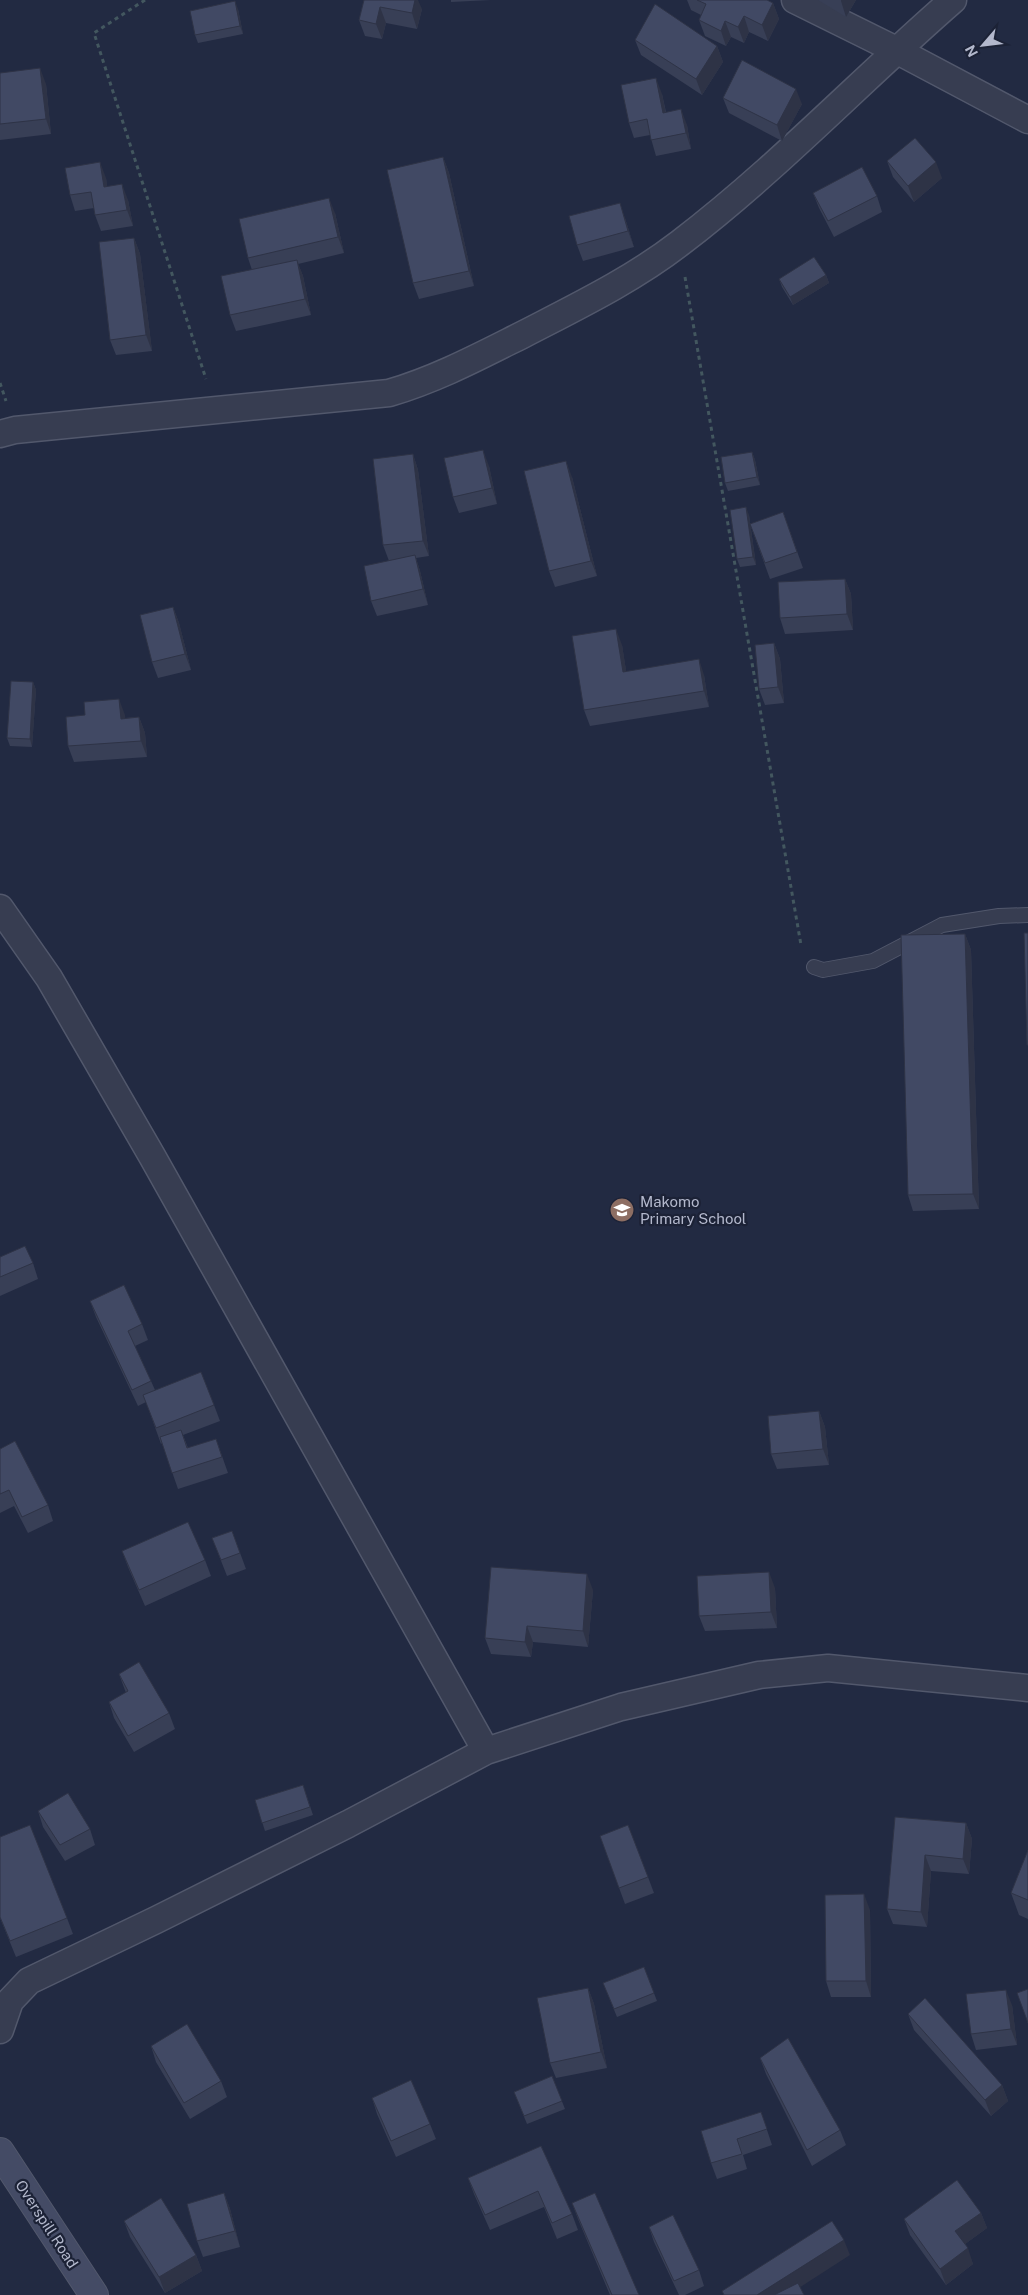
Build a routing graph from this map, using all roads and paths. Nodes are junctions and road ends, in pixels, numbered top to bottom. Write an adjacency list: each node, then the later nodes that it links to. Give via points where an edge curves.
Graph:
1 (145, 0): 7 (path, via 94,33)
2 (795, 0): 4 (street)
3 (953, 0): 4 (street)
4 (896, 50): 5 (street); 6 (street, via 774,166)
5 (1028, 120)
6 (679, 244): 7 (street, via 616,287 417,385 389,392); 11 (path, via 798,935 804,955)
7 (215, 409): 8 (street)
8 (0, 434)
9 (0, 908): 13 (street, via 48,978 142,1139)
10 (1028, 915): 11 (lane, via 999,916 942,926 873,960 823,970)
11 (814, 967)
12 (1028, 1688): 13 (street, via 828,1668 759,1675 621,1707)
13 (486, 1751): 14 (street, via 348,1824 29,1981 10,2000)
14 (0, 2030)
15 (0, 2152): 16 (street, Overspill Road)
16 (94, 2295)

